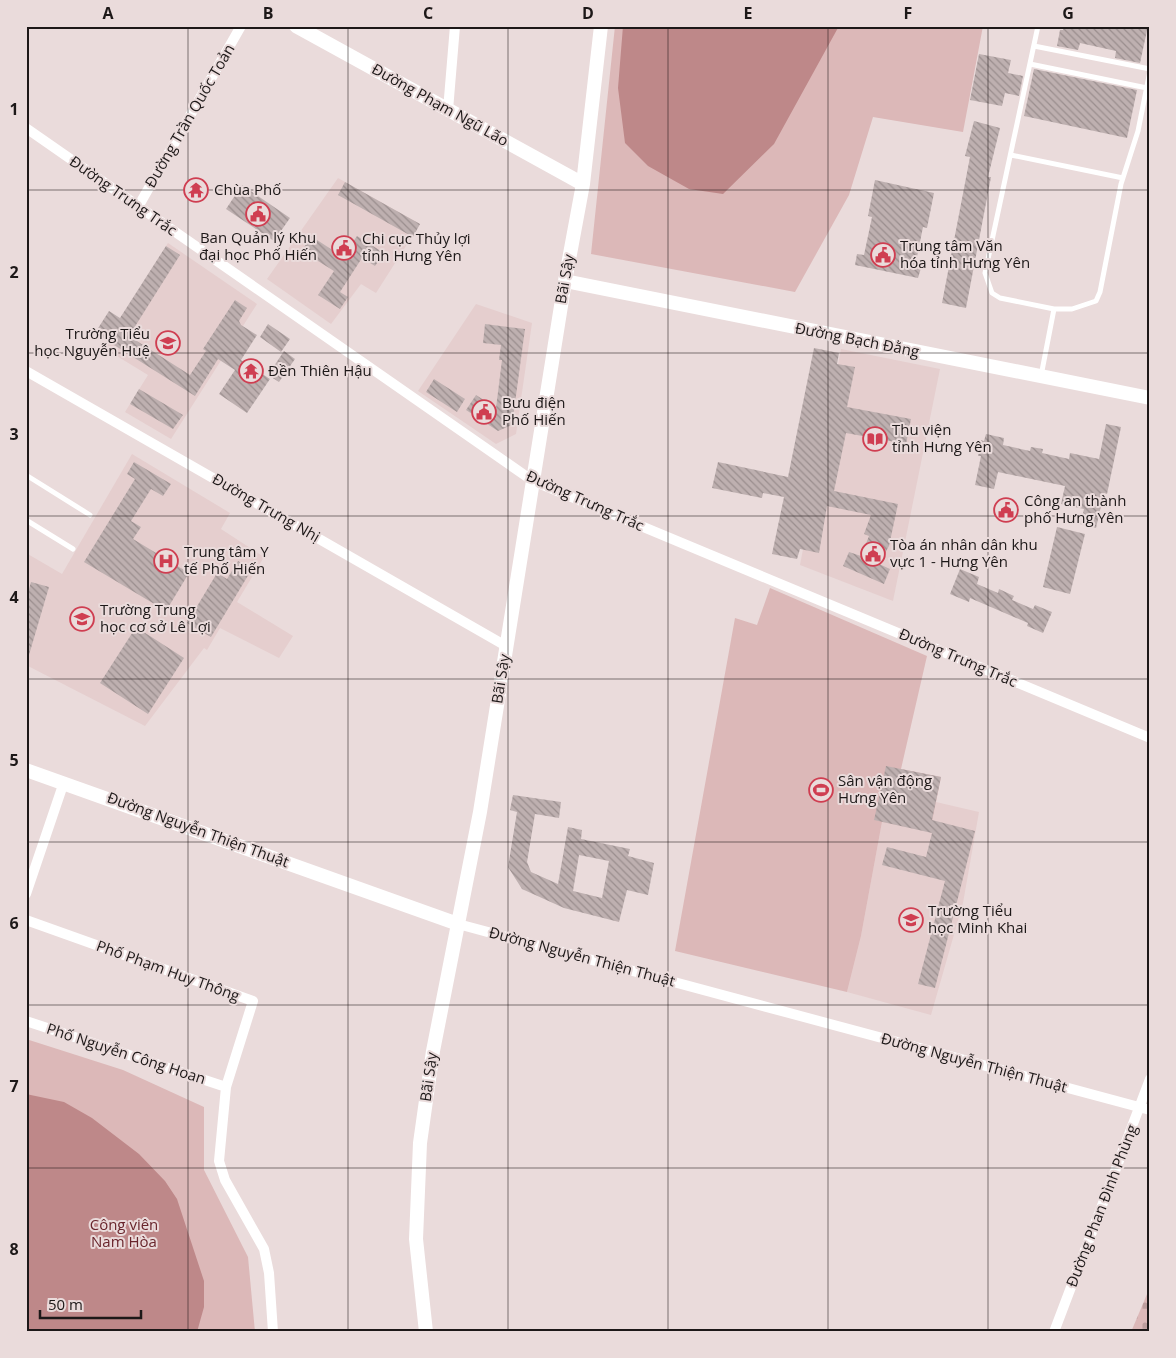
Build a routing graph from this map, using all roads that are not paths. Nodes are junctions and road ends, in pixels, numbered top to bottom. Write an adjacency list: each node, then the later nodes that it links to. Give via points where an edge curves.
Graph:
1 (242, 26): 15 (street, Đường Trần Quốc Toản)
2 (296, 26): 10 (street, Đường Phạm Ngũ Lão)
3 (455, 26): 10 (street)
4 (600, 26): 14 (street, Bãi Sậy)
5 (1038, 26): 6 (lane)
6 (1034, 46): 7 (lane); 8 (lane)
7 (1030, 64): 9 (lane); 12 (lane)
8 (1150, 70): 9 (lane)
9 (1147, 88): 13 (lane)
10 (448, 110): 14 (street, Đường Phạm Ngũ Lão)
11 (26, 128): 15 (street, Đường Trưng Trắc)
12 (1011, 155): 13 (lane); 17 (lane, via 986,273 988,285 1000,298)
13 (1123, 178): 17 (lane, via 1096,301 1072,309)
14 (583, 184): 16 (street, Bãi Sậy)
15 (138, 207): 22 (street, Đường Trưng Trắc)
16 (564, 281): 19 (street, Đường Bạch Đằng); 22 (street, Bãi Sậy)
17 (1054, 309): 19 (lane)
18 (26, 371): 26 (street, Đường Trưng Nhị)
19 (1041, 376): 20 (street, Đường Bạch Đằng)
20 (1150, 398)
21 (26, 475): 23 (lane)
22 (533, 481): 26 (street, Bãi Sậy); 27 (street, Đường Trưng Trắc)
23 (90, 515)
24 (26, 520): 25 (lane)
25 (73, 549)
26 (506, 646): 32 (street, Bãi Sậy, via 480,812)
27 (1150, 738)
28 (26, 770): 29 (street, Đường Nguyễn Thiện Thuật)
29 (64, 782): 30 (street); 32 (street, Đường Nguyễn Thiện Thuật)
30 (26, 894)
31 (26, 920): 35 (street, Phố Phạm Huy Thông, via 253,1001)
32 (458, 924): 36 (street, Đường Nguyễn Thiện Thuật); 38 (street, Bãi Sậy, via 432,1051 420,1143 416,1239)
33 (26, 1021): 35 (street, Phố Nguyễn Công Hoan)
34 (1150, 1079): 36 (street, Đường Phan Đình Phùng)
35 (226, 1087): 37 (street, via 219,1161 225,1180 264,1249)
36 (1144, 1109): 39 (street, Đường Phan Đình Phùng)
37 (273, 1332)
38 (426, 1332)
39 (1054, 1332)

